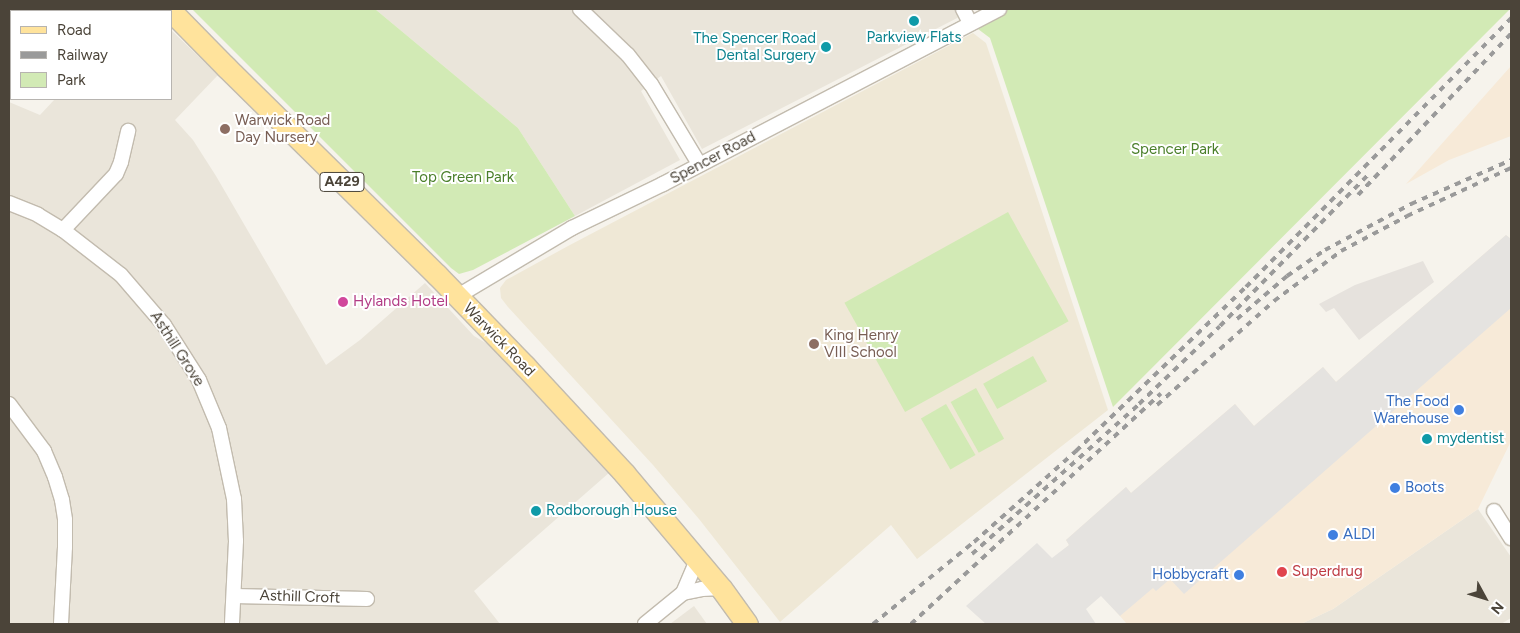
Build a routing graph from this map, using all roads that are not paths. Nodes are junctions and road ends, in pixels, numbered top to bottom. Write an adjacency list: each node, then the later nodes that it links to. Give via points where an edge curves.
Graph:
1 (580, 9): 7 (street, via 624,51 652,84)
2 (963, 9): 5 (street)
3 (999, 9): 5 (street, Spencer Road)
4 (172, 12): 10 (main road, Warwick Road / A429)
5 (970, 24): 7 (street, Spencer Road)
6 (128, 131): 9 (street, via 116,174)
7 (699, 164): 10 (street, Spencer Road, via 572,228)
8 (9, 203): 9 (street, Asthill Grove)
9 (63, 230): 17 (street, Asthill Grove, via 103,259 138,292 184,354 206,394 219,428 232,481 236,519)
10 (458, 296): 14 (main road, Warwick Road / A429, via 624,472)
11 (9, 404): 19 (street, via 44,452 62,500 65,547)
12 (1494, 511): 13 (street)
13 (1511, 538)
14 (697, 560): 15 (main road, Warwick Road / A429); 16 (street)
15 (722, 588): 16 (street); 22 (main road, Warwick Road / A429)
16 (683, 593): 21 (street)
17 (234, 596): 18 (street, Asthill Croft); 20 (street, Asthill Grove)
18 (367, 599)
19 (61, 624)
20 (232, 624)
21 (645, 624)
22 (747, 624)

